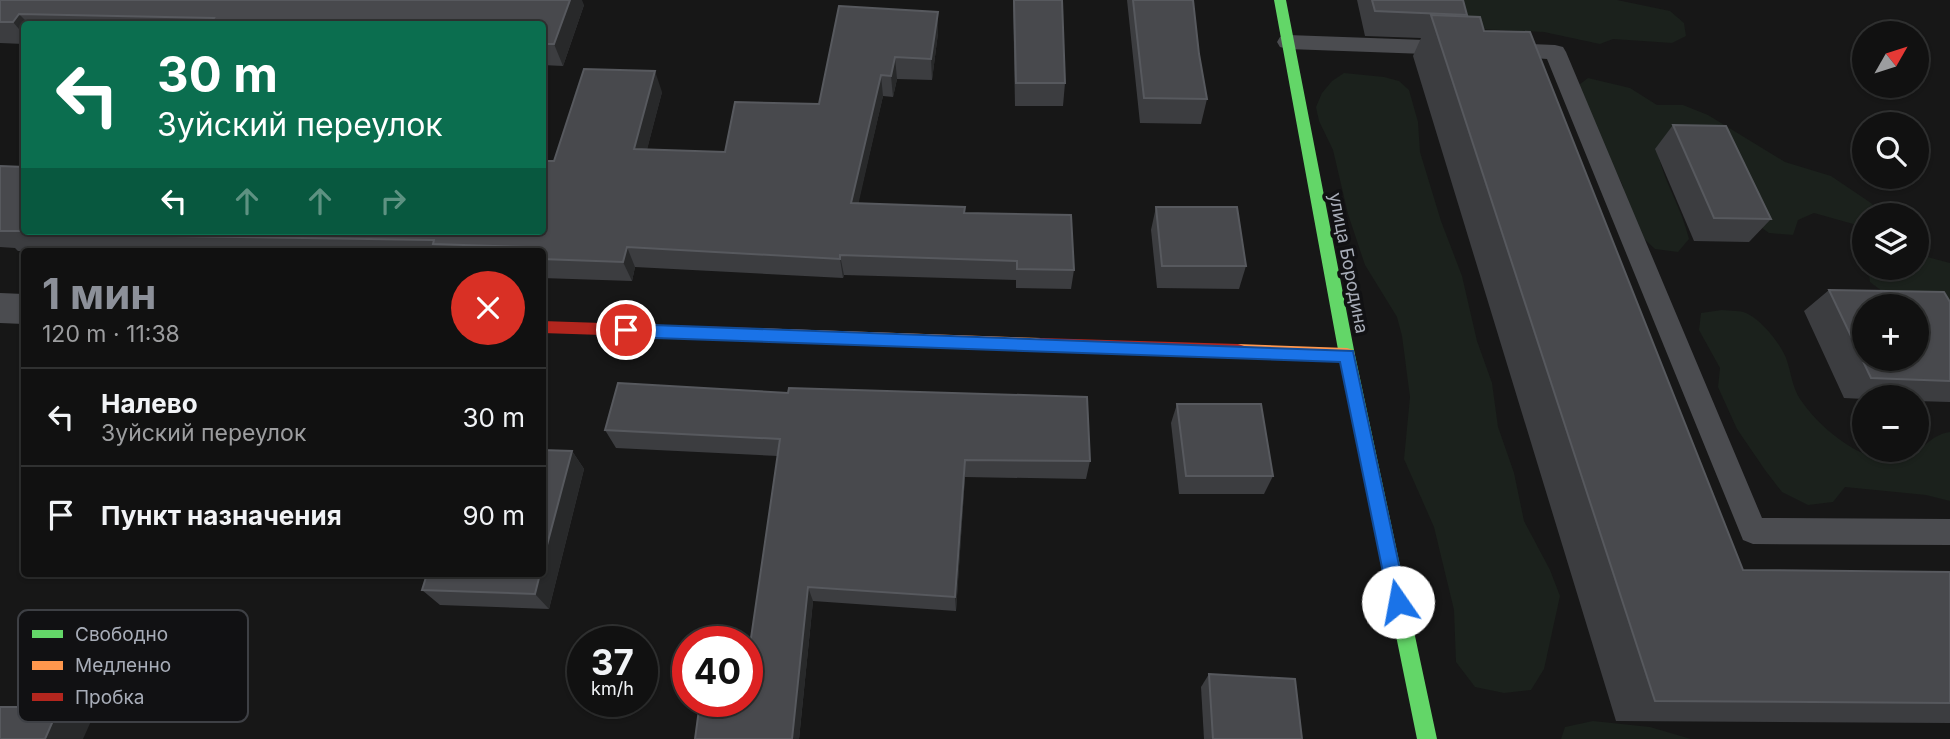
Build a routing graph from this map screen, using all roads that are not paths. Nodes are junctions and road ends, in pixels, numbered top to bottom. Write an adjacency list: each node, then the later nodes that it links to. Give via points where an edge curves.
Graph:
1 (1280, 0): 2 (street, улица Бородина)
2 (1288, 42): 6 (street, улица Бородина); 7 (lane, via 1555,52 1753,531)
3 (0, 308): 4 (street)
4 (21, 309)
5 (546, 327): 6 (street)
6 (1347, 355): 8 (street, улица Бородина)
7 (1950, 532)
8 (1427, 739)

